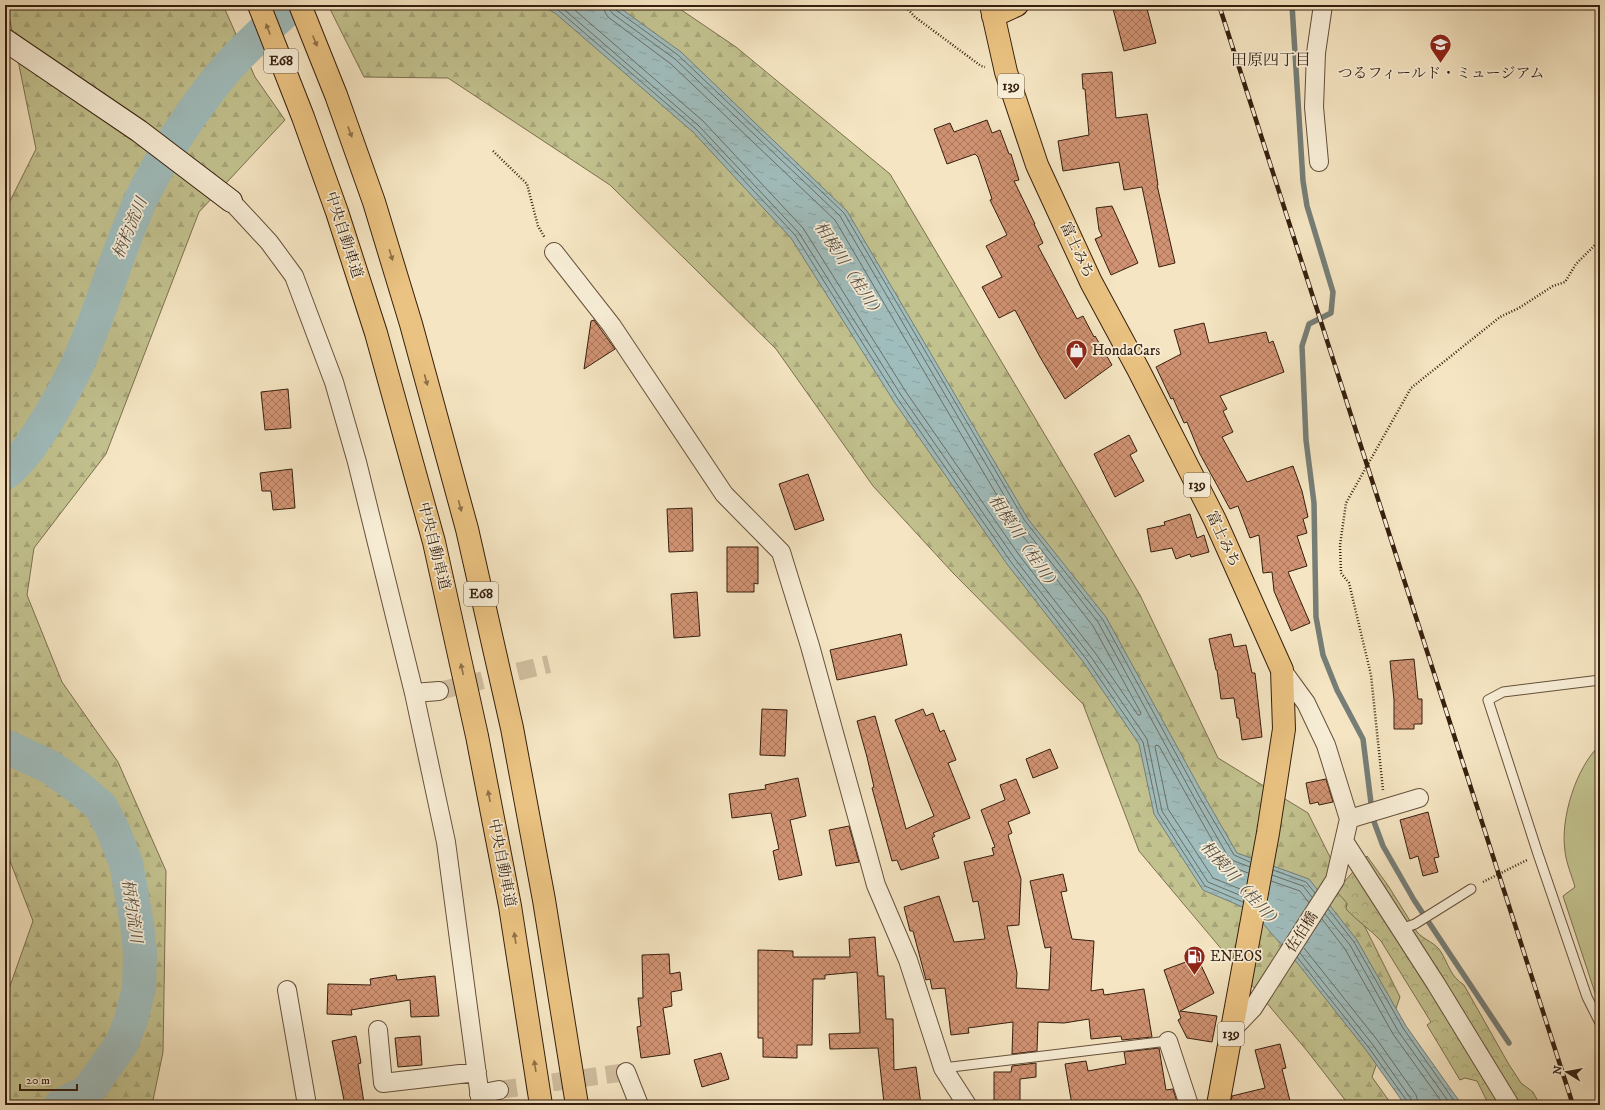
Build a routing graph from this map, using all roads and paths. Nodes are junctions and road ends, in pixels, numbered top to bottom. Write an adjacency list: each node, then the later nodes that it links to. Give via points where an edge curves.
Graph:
1 (259, 5): 35 (highway, 中央自動車道 / E68, one-way to 1, via 510,906 477,736 434,542 376,333 338,212)
2 (300, 5): 36 (highway, E68, one-way to 36, via 336,95 374,202 411,324 467,529 512,728 544,900)
3 (904, 5): 8 (path, via 981,66)
4 (1017, 5): 6 (highway, 139)
5 (1323, 5): 10 (street, via 1316,54 1314,107)
6 (992, 10): 8 (highway, 富士みち / 139)
7 (5, 40): 11 (street, via 139,131)
8 (1006, 72): 14 (highway, 富士みち / 139, via 1038,165 1085,268 1215,520)
9 (493, 151): 13 (path, via 527,184 538,226)
10 (1320, 162)
11 (231, 201): 17 (street, via 269,242 294,276 334,382 357,462)
12 (1600, 240): 19 (path, via 1576,264 1565,282 1553,286 1500,317 1411,388 1346,503 1340,545 1341,573 1350,583 1371,675)
13 (554, 252): 29 (street, via 612,326 724,494 781,552 810,646 876,885 908,960)
14 (1282, 670): 19 (street, via 1306,703 1326,745); 27 (highway, 富士みち / 139, via 1284,729 1268,833)
15 (1600, 680): 21 (lane, via 1502,692 1488,700)
16 (439, 691): 17 (street)
17 (414, 693): 30 (street, via 446,842)
18 (1419, 798): 19 (street)
19 (1368, 813): 20 (street, 佐伯橋)
20 (1344, 841): 23 (street); 27 (street, 佐伯橋, via 1335,880 1253,1008)
21 (1538, 854): 22 (path); 25 (lane, via 1587,997)
22 (1471, 889): 23 (lane)
23 (1408, 926): 41 (street, via 1436,984)
24 (287, 990): 34 (street)
25 (1600, 1023)
26 (378, 1030): 30 (street, via 383,1083)
27 (1231, 1031): 40 (highway, 富士みち / 139)
28 (1168, 1041): 29 (lane); 39 (street)
29 (943, 1068): 38 (street)
30 (477, 1072): 33 (street)
31 (626, 1072): 37 (street)
32 (499, 1090): 33 (street)
33 (480, 1099)
34 (307, 1105)
35 (542, 1105)
36 (577, 1105)
37 (639, 1105)
38 (967, 1105)
39 (1189, 1105)
40 (1218, 1105)
41 (1510, 1105)

